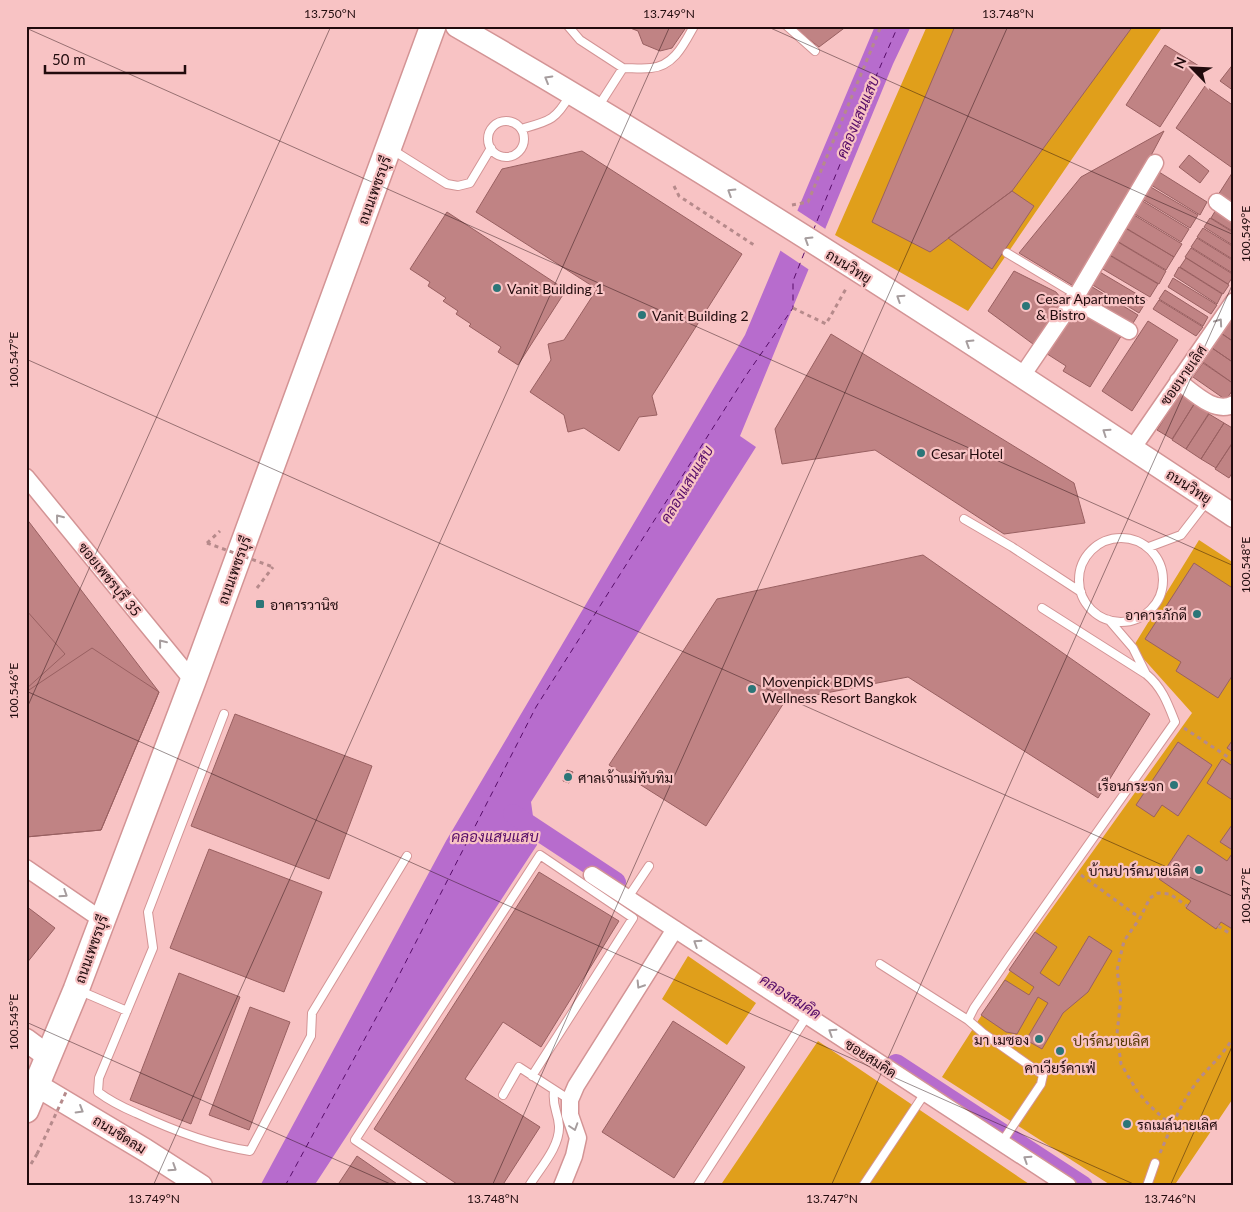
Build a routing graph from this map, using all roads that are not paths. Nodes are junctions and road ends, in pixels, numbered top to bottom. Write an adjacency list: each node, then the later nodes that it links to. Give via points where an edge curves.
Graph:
1 (433, 26): 11 (main road, ถนนเพชรบุรี)
2 (457, 26): 8 (street, ถนนวิทยุ, one-way to 2)
3 (568, 26): 7 (lane, via 580,40)
4 (694, 26): 7 (lane, via 680,51 667,62 652,68)
5 (787, 26): 6 (lane)
6 (815, 51)
7 (623, 68): 9 (lane)
8 (571, 93): 9 (street, ถนนวิทยุ); 10 (lane, via 554,118)
9 (597, 109): 20 (street, ถนนวิทยุ, one-way to 9, via 850,267 779,212)
10 (521, 129): 12 (lane, via 510,121 496,124 489,135); 12 (lane, via 523,141 518,152 507,156 495,153)
11 (389, 148): 12 (lane, via 446,184 458,186 470,183); 33 (main road, ถนนเพชรบุรี)
12 (491, 148)
13 (1155, 163): 17 (street)
14 (1217, 202): 15 (street)
15 (1234, 214)
16 (1007, 253): 17 (lane)
17 (1075, 297): 19 (street); 20 (street)
18 (1234, 301): 21 (street, ซอยนายเลิศ, one-way to 18)
19 (1128, 331)
20 (1022, 376): 23 (street, ถนนวิทยุ, one-way to 20)
21 (1178, 382): 22 (street, via 1214,406 1224,408); 23 (street, ซอยนายเลิศ)
22 (1234, 404)
23 (1132, 449): 25 (street, ถนนวิทยุ)
24 (26, 477): 33 (street, ซอยเพชรบุรี 35, one-way to 24)
25 (1209, 500): 26 (street, ถนนวิทยุ); 28 (lane, via 1181,534)
26 (1234, 516)
27 (964, 519): 29 (lane)
28 (1149, 547): 29 (lane, via 1122,537 1107,539 1094,547 1084,558 1079,572); 31 (lane, via 1158,557 1162,570 1160,596 1143,616 1130,621)
29 (1081, 592): 31 (lane, via 1093,612)
30 (1042, 608): 32 (lane)
31 (1109, 620): 32 (lane, via 1133,648)
32 (1146, 674): 46 (lane, via 1157,683 1175,722)
33 (193, 681): 40 (main road, ถนนเพชรบุรี)
34 (224, 714): 44 (lane, via 148,912 153,948)
35 (406, 856): 44 (lane, via 312,1013 311,1036 250,1151 207,1142 157,1123 107,1100 98,1092 99,1078)
36 (649, 866): 39 (lane)
37 (26, 868): 40 (street, one-way to 40)
38 (592, 875): 39 (street, ซอยสมคิด)
39 (627, 899): 41 (street, ซอยสมคิด)
40 (102, 920): 43 (main road, ถนนเพชรบุรี)
41 (675, 929): 45 (street, ซอยสมคิด, one-way to 41); 54 (street, one-way to 54)
42 (880, 964): 46 (lane)
43 (76, 990): 44 (lane); 48 (main road, ถนนเพชรบุรี)
44 (127, 1012)
45 (807, 1016): 52 (street, ซอยสมคิด, one-way to 45); 62 (lane)
46 (968, 1020): 56 (lane, via 1043,1075 1041,1084)
47 (26, 1040): 48 (street)
48 (49, 1057): 50 (main road, ถนนเพชรบุรี)
49 (532, 1076): 51 (lane); 53 (lane, via 519,1067); 59 (lane, via 633,918 540,855 355,1140)
50 (38, 1086): 55 (main road, ถนนเพชรบุรี); 58 (street, ถนนชิดลม, one-way to 58)
51 (554, 1091): 54 (lane); 60 (lane, via 559,1137)
52 (925, 1093): 56 (street, ซอยสมคิด); 63 (lane)
53 (503, 1095)
54 (570, 1100): 61 (street, one-way to 61, via 570,1115 578,1138)
55 (26, 1110)
56 (1002, 1142): 64 (street, ซอยสมคิด, one-way to 56)
57 (1156, 1163): 65 (lane)
58 (201, 1186)
59 (424, 1186)
60 (529, 1186)
61 (562, 1186)
62 (697, 1186)
63 (863, 1186)
64 (1068, 1186)
65 (1148, 1186)

